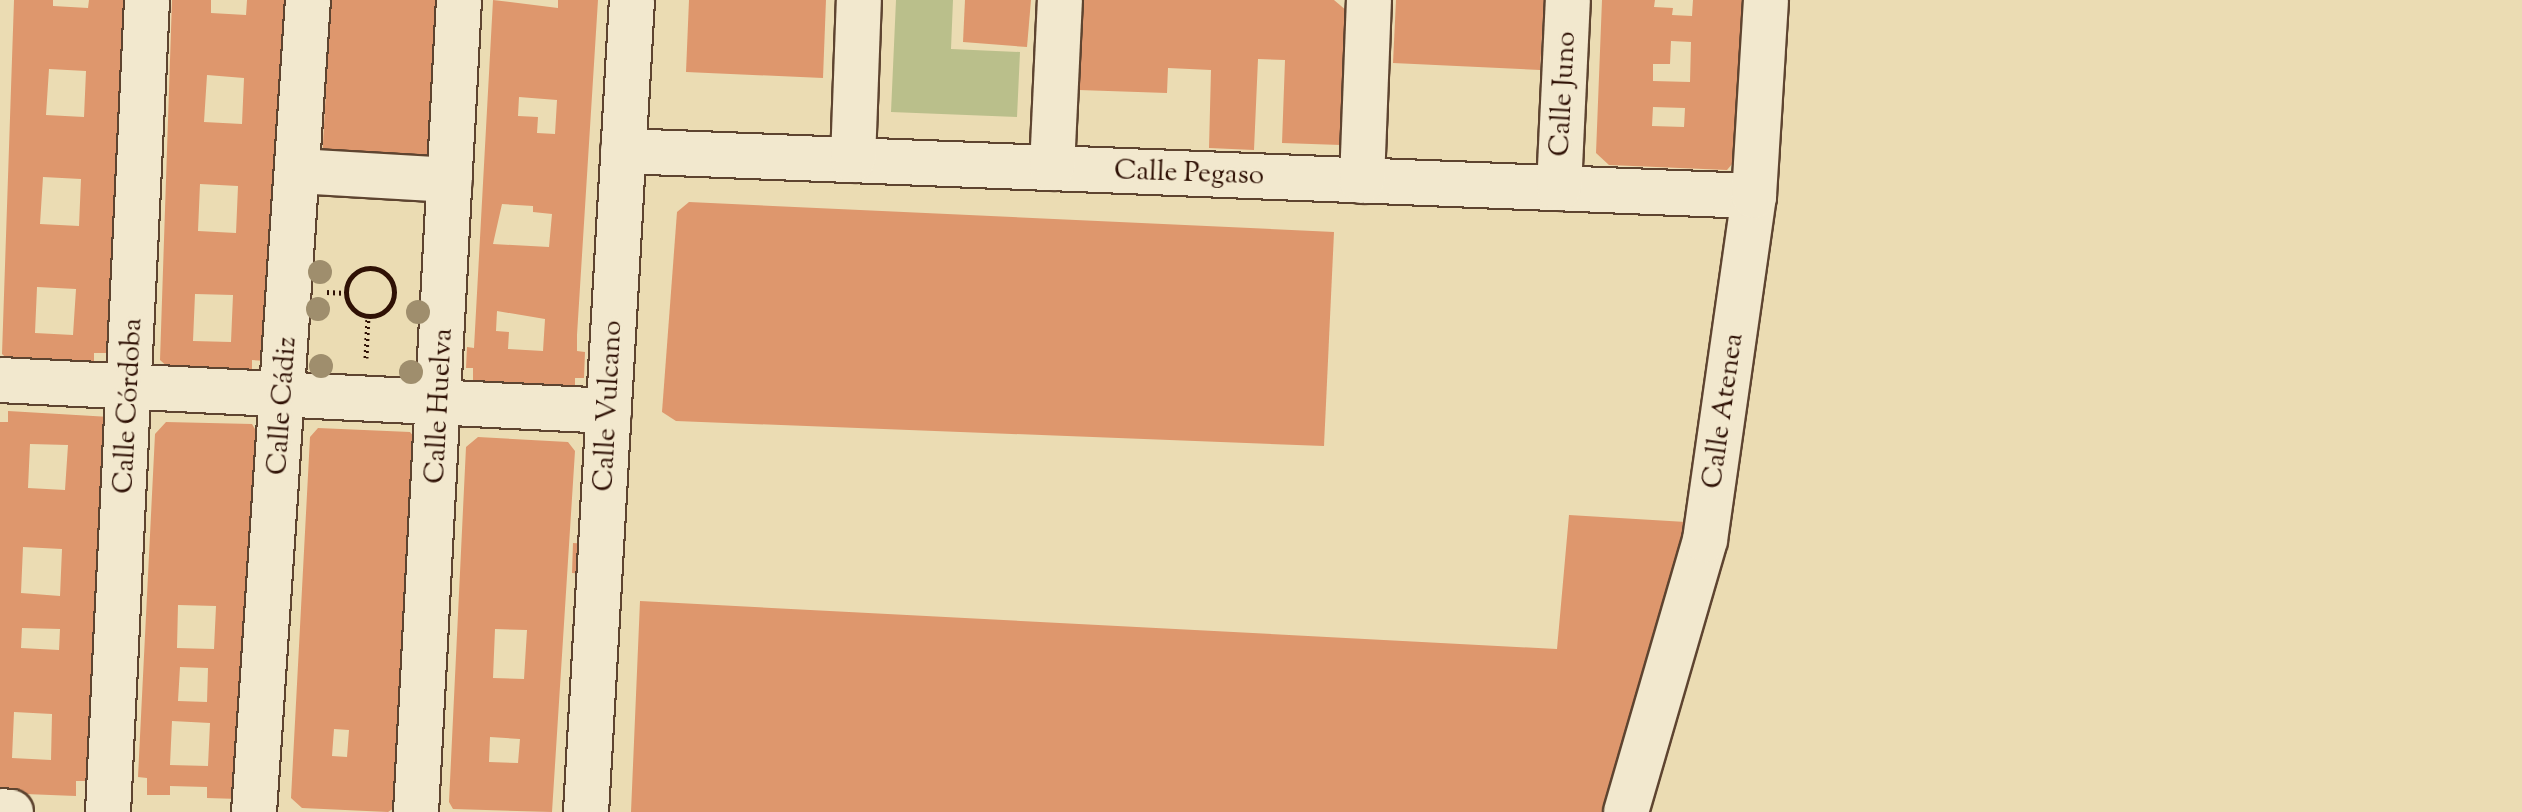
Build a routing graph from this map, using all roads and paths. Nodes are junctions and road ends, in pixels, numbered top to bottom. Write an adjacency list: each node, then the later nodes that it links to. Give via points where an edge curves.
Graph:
1 (147, 0): 21 (street, Calle Córdoba)
2 (308, 0): 13 (street, Calle Cádiz)
3 (459, 0): 14 (street, Calle Huelva)
4 (632, 0): 10 (street, Calle Vulcano)
5 (859, 0): 11 (street)
6 (1060, 0): 12 (street)
7 (1369, 0): 15 (street)
8 (1568, 0): 16 (street, Calle Juno)
9 (1766, 0): 17 (street, Calle Atenea)
10 (623, 151): 11 (street, Calle Pegaso); 24 (street, Calle Vulcano)
11 (853, 160): 12 (street, Calle Pegaso)
12 (1052, 168): 15 (street, Calle Pegaso)
13 (298, 171): 14 (street); 22 (street, Calle Cádiz)
14 (450, 180): 23 (street, Calle Huelva)
15 (1362, 181): 16 (street, Calle Pegaso)
16 (1559, 188): 17 (street, Calle Pegaso)
17 (1754, 196): 31 (street, Calle Atenea, via 1705,540)
18 (321, 292): 19 (path)
19 (347, 293): 19 (path, via 353,275 367,268 388,276 394,291 383,312 368,315 354,309)
20 (0, 380): 21 (street)
21 (130, 387): 22 (street); 27 (street, Calle Córdoba)
22 (283, 395): 23 (street); 28 (street, Calle Cádiz)
23 (441, 402): 24 (street); 29 (street, Calle Huelva)
24 (609, 411): 30 (street, Calle Vulcano)
25 (0, 811): 26 (street)
26 (11, 812)
27 (108, 812)
28 (254, 812)
29 (416, 812)
30 (586, 812)
31 (1626, 812)

